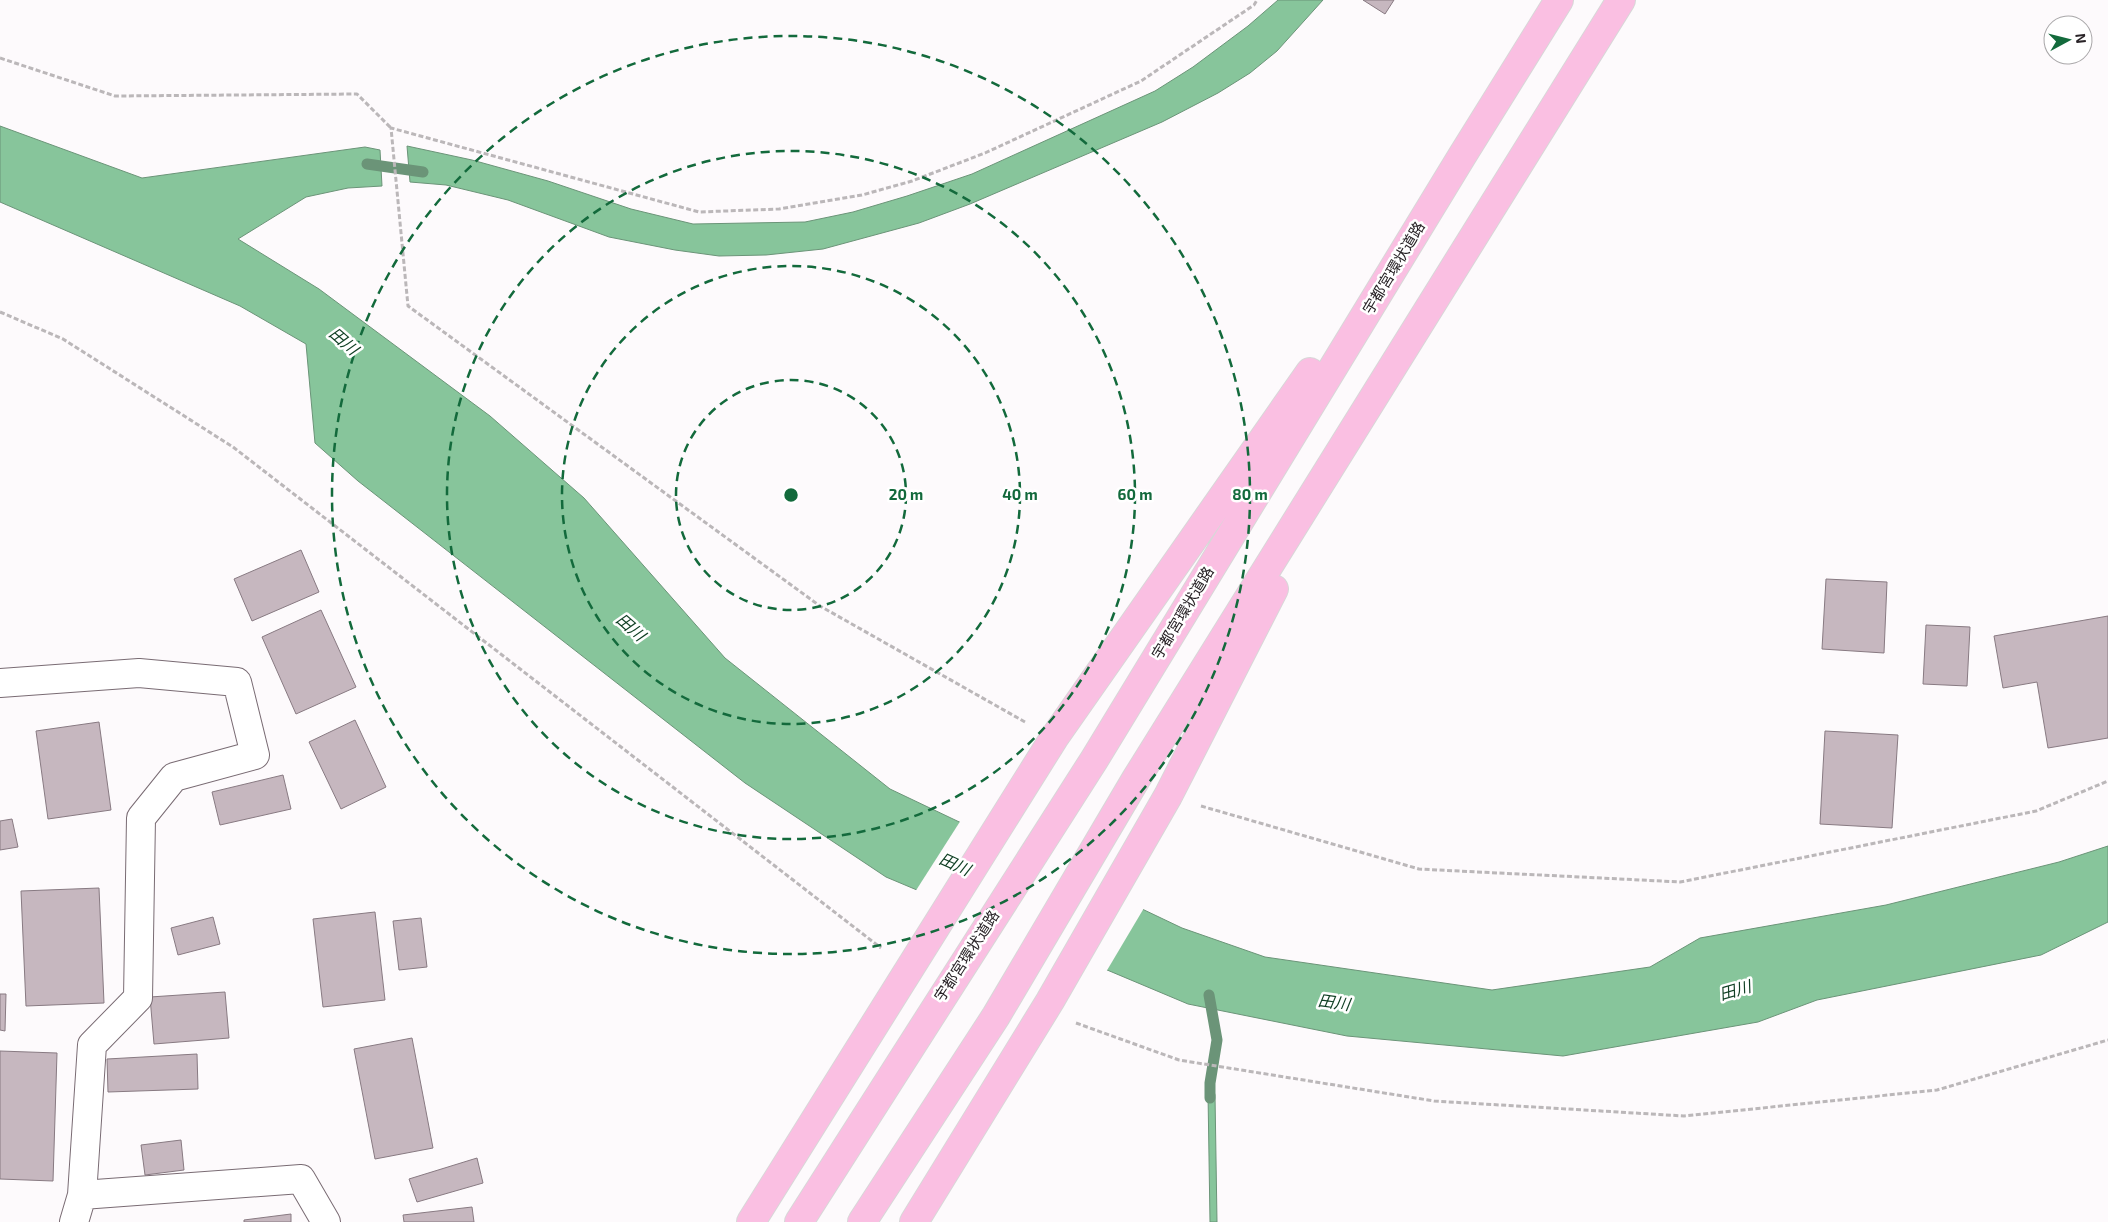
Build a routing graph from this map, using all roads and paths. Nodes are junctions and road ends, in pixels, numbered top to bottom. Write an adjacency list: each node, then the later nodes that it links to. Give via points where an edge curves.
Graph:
1 (1257, 0): 5 (path, via 1141,81 985,153 904,184 862,195 779,209 700,212)
2 (1559, 0): 6 (highway, 宇都宮環状道路)
3 (1621, 0): 8 (highway)
4 (0, 58): 5 (path, via 115,96 357,94)
5 (391, 128): 10 (path, via 408,306 820,606)
6 (1462, 156): 10 (highway); 20 (highway, 宇都宮環状道路, via 1094,760)
7 (0, 312): 13 (path, via 63,339 233,447 886,952)
8 (1359, 424): 12 (highway); 21 (highway, via 1136,779 996,1016)
9 (0, 683): 16 (street, via 139,672 237,682 255,755 174,777 141,818 138,998 92,1045)
10 (1054, 738): 13 (highway)
11 (2108, 781): 12 (path, via 2036,811 1680,882 1419,870)
12 (1168, 796): 14 (highway)
13 (901, 981): 19 (highway)
14 (1050, 1001): 15 (path, via 1060,1017 1179,1060 1434,1101 1684,1116 1937,1090); 22 (highway)
15 (2108, 1040)
16 (82, 1195): 17 (street); 18 (street, via 301,1179)
17 (74, 1222)
18 (326, 1222)
19 (751, 1222)
20 (799, 1222)
21 (862, 1222)
22 (914, 1222)

